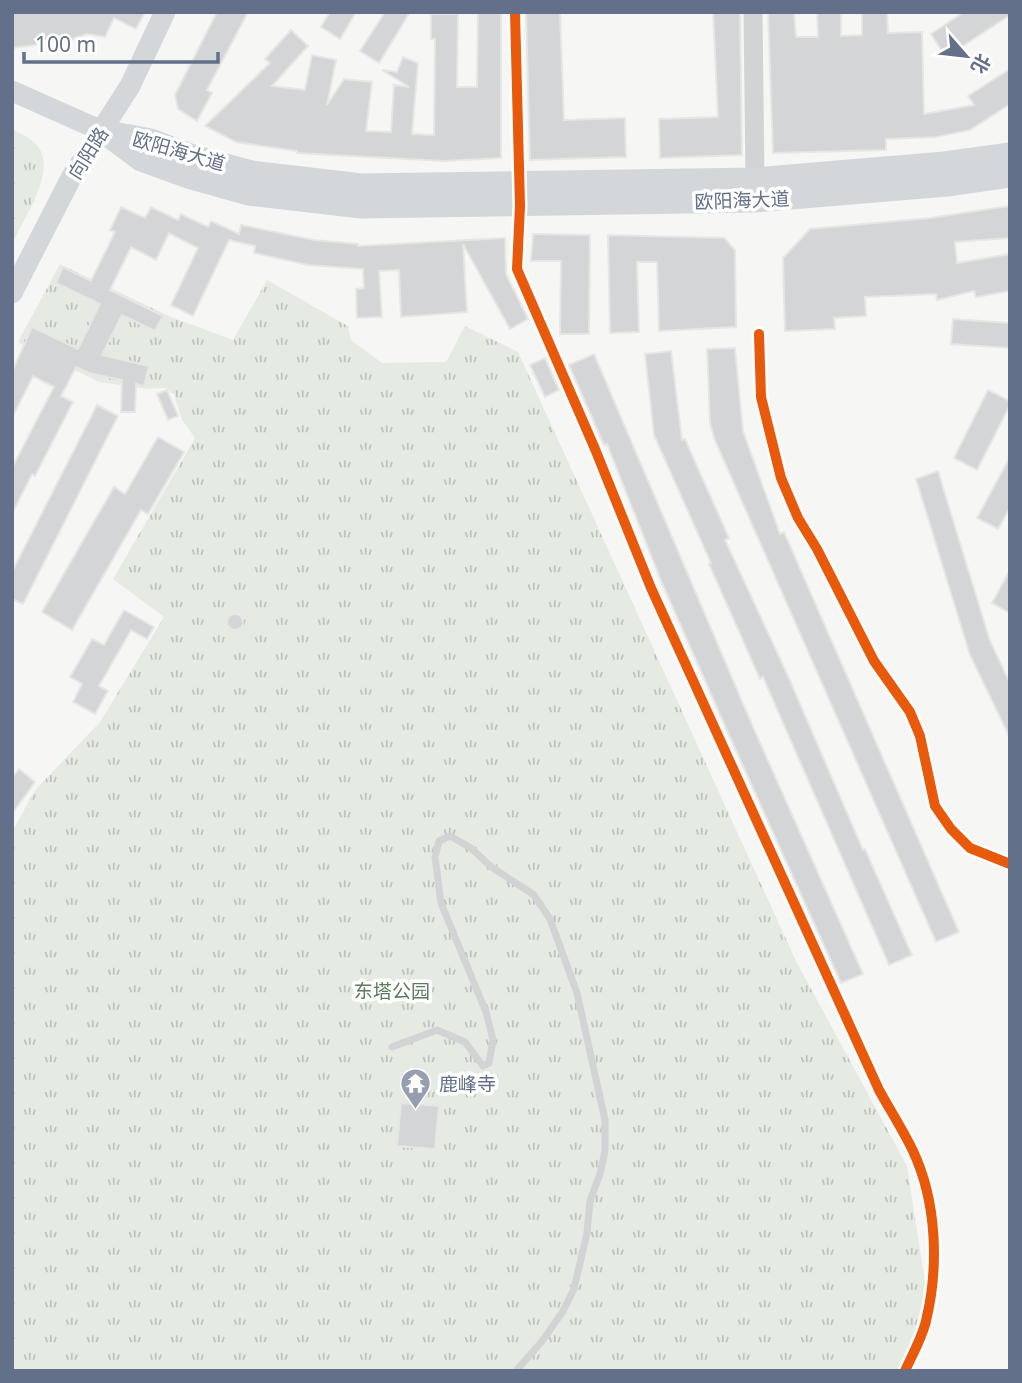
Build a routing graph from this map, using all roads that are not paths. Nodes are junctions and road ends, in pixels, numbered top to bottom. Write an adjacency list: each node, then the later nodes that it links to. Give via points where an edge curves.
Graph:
1 (165, 12): 5 (main road, 向阳路, via 130,86)
2 (515, 12): 9 (street)
3 (753, 12): 8 (street)
4 (12, 91): 5 (main road)
5 (102, 131): 9 (main road, 欧阳海大道, via 141,160 248,194 361,207); 10 (main road, 向阳路, via 71,178)
6 (1010, 154): 8 (main road, 欧阳海大道)
7 (1010, 176): 9 (main road, 欧阳海大道, via 947,186 756,201)
8 (755, 179): 9 (main road, 欧阳海大道)
9 (519, 195): 15 (street, via 517,269 651,588 873,1078 914,1152 933,1231 933,1280 926,1323)
10 (12, 293)
11 (760, 334): 12 (street, via 761,397 781,478 798,518 874,661 909,712 920,736 935,806 970,848)
12 (1010, 864)
13 (392, 1047): 14 (lane, via 437,1030 465,1042 483,1066 489,1063 493,1040 485,1012 441,903 435,857 439,841 450,836 534,895 550,919 577,993 604,1120 605,1151 590,1201 574,1289 543,1340)
14 (516, 1371)
15 (905, 1371)

